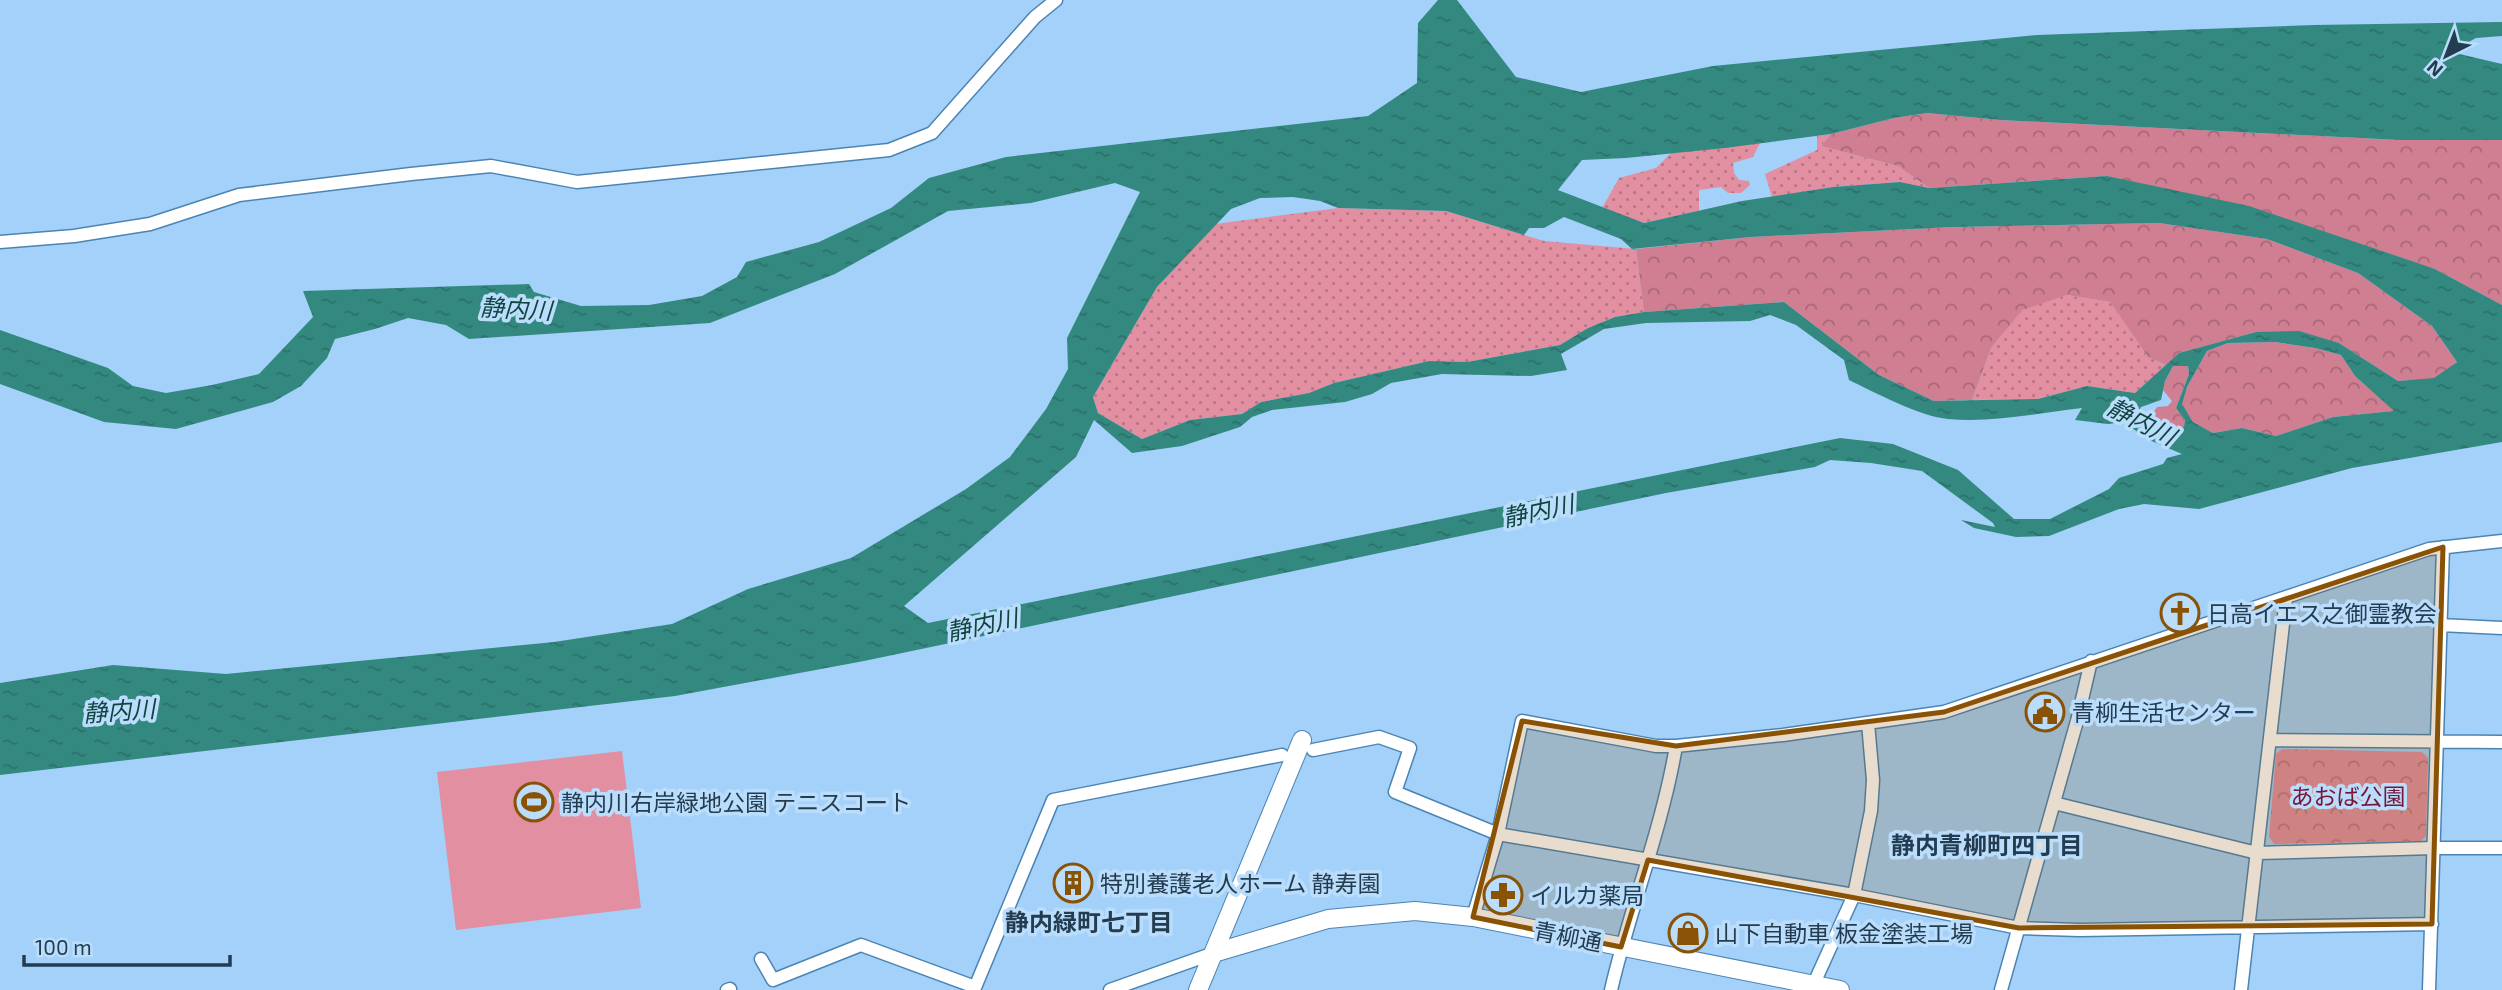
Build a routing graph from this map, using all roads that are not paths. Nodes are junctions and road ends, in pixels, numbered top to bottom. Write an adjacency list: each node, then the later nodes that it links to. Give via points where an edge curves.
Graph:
1 (1056, 0): 2 (street, via 1035,17 932,133 889,150 577,182 491,166 411,174 239,195 150,224)
2 (0, 243)
3 (2502, 541): 4 (street)
4 (2443, 547): 5 (street); 6 (street)
5 (2286, 598): 8 (street); 10 (street)
6 (2440, 625): 7 (street); 11 (street)
7 (2502, 628)
8 (2091, 661): 9 (street, via 1944,712); 16 (street)
9 (1868, 723): 14 (street); 22 (street, via 1871,811)
10 (2270, 740): 11 (street); 20 (street)
11 (2437, 741): 12 (street); 18 (street)
12 (2502, 742)
13 (1307, 745): 17 (street, via 1379,737 1410,748 1395,792); 28 (street)
14 (1676, 747): 17 (street, via 1522,721); 21 (street)
15 (1282, 755): 31 (street, via 1053,800)
16 (2054, 803): 20 (street); 26 (street)
17 (1498, 834): 21 (street); 23 (street)
18 (2434, 848): 19 (street); 20 (street); 24 (street)
19 (2502, 848)
20 (2257, 853): 25 (street)
21 (1648, 860): 22 (street); 27 (street)
22 (1854, 895): 26 (street); 30 (street)
23 (1473, 918): 27 (street, 青柳通); 28 (street, 青柳通, via 1415,911 1328,919)
24 (2432, 924): 25 (street); 38 (street)
25 (2249, 926): 26 (street); 37 (street)
26 (2019, 928): 36 (street)
27 (1621, 947): 30 (street, 青柳通); 34 (street)
28 (1214, 953): 32 (street); 33 (street)
29 (761, 959): 31 (street, via 773,980 861,945)
30 (1812, 987): 35 (street, 青柳通)
31 (974, 988)
32 (1110, 990)
33 (1198, 990)
34 (1611, 990)
35 (1840, 990)
36 (2001, 990)
37 (2241, 990)
38 (2429, 990)

